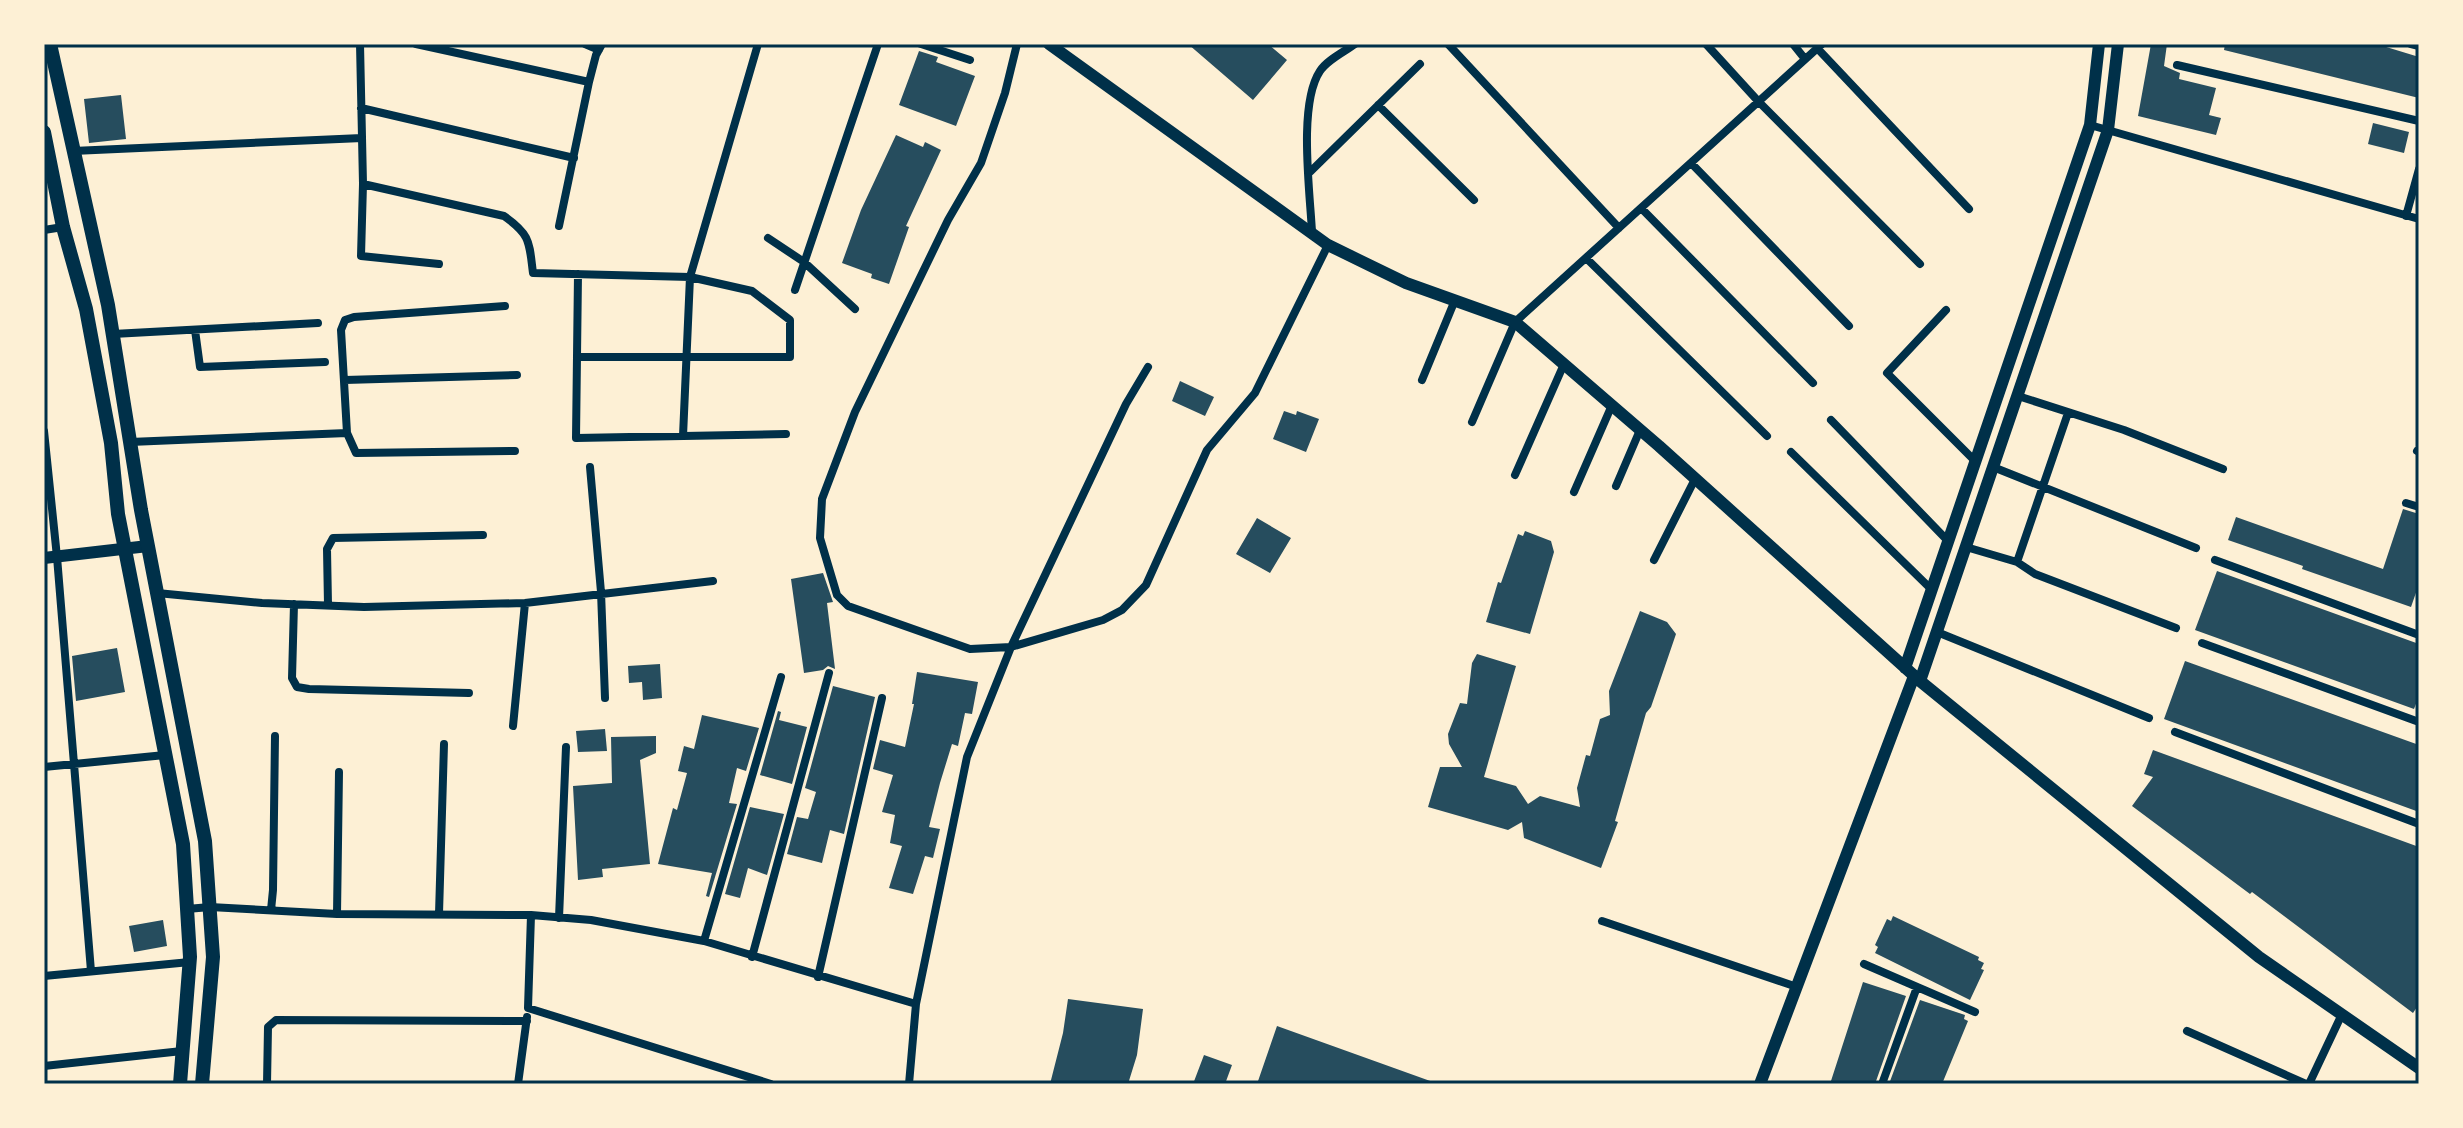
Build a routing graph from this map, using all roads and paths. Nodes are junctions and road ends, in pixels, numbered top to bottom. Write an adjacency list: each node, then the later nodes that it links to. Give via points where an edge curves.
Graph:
1 (50, 44): 33 (main road)
2 (360, 44): 27 (street)
3 (416, 44): 24 (street)
4 (585, 44): 19 (street)
5 (758, 44): 56 (street)
6 (878, 44): 52 (street)
7 (921, 44): 21 (street)
8 (1017, 44): 122 (street, via 981,163 855,412 822,499 820,526 837,595 848,606 970,649)
9 (1049, 44): 48 (street)
10 (1355, 44): 37 (street, via 1321,68 1311,89)
11 (1448, 44): 46 (street)
12 (1706, 44): 25 (street)
13 (1793, 44): 20 (street)
14 (2099, 44): 29 (street)
15 (2118, 44): 30 (street)
16 (2411, 44): 18 (street)
17 (1819, 46): 20 (street); 41 (street)
18 (2419, 46)
19 (600, 47): 24 (street)
20 (1805, 59): 25 (street)
21 (970, 60)
22 (1420, 64): 26 (street)
23 (2177, 65): 28 (street)
24 (589, 82): 34 (street)
25 (1758, 101): 35 (street); 54 (street)
26 (1378, 105): 37 (street); 39 (street)
27 (361, 108): 32 (street); 34 (street)
28 (2419, 121)
29 (2090, 125): 30 (street); 90 (street)
30 (2108, 130): 42 (street); 76 (street)
31 (44, 132): 45 (main road)
32 (362, 138): 33 (street); 38 (street)
33 (73, 151): 66 (main road)
34 (574, 158): 44 (street)
35 (1691, 163): 40 (street); 64 (street)
36 (2419, 169): 42 (street)
37 (1310, 172): 48 (street)
38 (363, 184): 53 (street, via 361,256); 55 (street, via 504,216 528,239 533,273)
39 (1474, 200)
40 (1641, 208): 46 (street); 75 (street)
41 (1969, 209)
42 (2406, 216): 43 (street)
43 (2419, 219)
44 (559, 226)
45 (63, 227): 47 (street); 106 (main road, via 86,309)
46 (1619, 228): 51 (street)
47 (44, 230)
48 (1312, 232): 50 (street)
49 (768, 238): 52 (street)
50 (1328, 245): 58 (street); 122 (street, via 1255,393 1207,450 1146,585 1122,610 1103,620)
51 (1586, 258): 62 (street); 86 (street)
52 (804, 262): 57 (street); 60 (street)
53 (439, 264)
54 (1920, 264)
55 (578, 274): 56 (street); 67 (street)
56 (690, 277): 68 (street); 68 (street, via 752,291 790,320 790,357)
57 (795, 290)
58 (1455, 300): 62 (street); 74 (street)
59 (505, 306): 73 (street, via 345,320)
60 (855, 309)
61 (1946, 310): 90 (street, via 1887,373)
62 (1515, 322): 70 (street); 80 (street)
63 (318, 323): 65 (street)
64 (1849, 326)
65 (195, 330): 66 (street); 69 (street, via 200,367)
66 (113, 334): 87 (main road)
67 (577, 357): 68 (street); 85 (street, via 576,438)
68 (688, 357): 85 (street)
69 (325, 362)
70 (1564, 364): 77 (street); 94 (street)
71 (1148, 367): 122 (street)
72 (517, 375): 73 (street)
73 (345, 380): 83 (street)
74 (1422, 380)
75 (1813, 383)
76 (2018, 396): 78 (street); 92 (street)
77 (1612, 405): 81 (street); 98 (street)
78 (2068, 413): 93 (street); 97 (street)
79 (1831, 420): 102 (street)
80 (1472, 422)
81 (1640, 430): 95 (street); 96 (street)
82 (44, 431): 107 (street)
83 (347, 433): 87 (street); 88 (street, via 356,453)
84 (786, 434): 85 (street)
85 (683, 436)
86 (1767, 436)
87 (130, 442): 103 (main road)
88 (515, 451)
89 (1791, 452): 112 (street)
90 (1974, 460): 102 (street)
91 (590, 467): 113 (street)
92 (1993, 467): 97 (street); 104 (street)
93 (2223, 469)
94 (1515, 475)
95 (1695, 479): 108 (street); 124 (street)
96 (1616, 486)
97 (2042, 488): 105 (street); 110 (street)
98 (1574, 492)
99 (2406, 503): 100 (street)
100 (2419, 507)
101 (483, 535): 117 (street, via 337,536 327,549)
102 (1947, 540): 112 (street)
103 (148, 546): 106 (street); 114 (main road)
104 (1966, 547): 110 (street); 119 (street)
105 (2196, 548)
106 (126, 550): 107 (street); 136 (main road)
107 (50, 557): 137 (street)
108 (1654, 560)
109 (2215, 560): 120 (street)
110 (2017, 562): 118 (street, via 2035,574)
111 (713, 581): 113 (street)
112 (1931, 589): 124 (street)
113 (601, 592): 115 (street); 127 (street)
114 (157, 593): 116 (street); 141 (main road, via 205,841)
115 (525, 603): 117 (street); 131 (street)
116 (294, 604): 117 (street); 126 (street, via 292,678 297,687)
117 (328, 605)
118 (2176, 628)
119 (1937, 632): 124 (street); 129 (street)
120 (2419, 635)
121 (2202, 643): 130 (street)
122 (1011, 647): 158 (street, via 967,757)
123 (829, 673): 150 (street)
124 (1913, 675): 156 (street); 161 (street, via 2259,957)
125 (781, 677): 149 (street)
126 (469, 693)
127 (605, 698)
128 (882, 698): 155 (street)
129 (2149, 718)
130 (2419, 722)
131 (513, 726)
132 (2175, 732): 140 (street)
133 (275, 736): 143 (street)
134 (444, 744): 145 (street)
135 (566, 747): 147 (street)
136 (165, 755): 137 (street); 142 (main road, via 183,844)
137 (75, 764): 138 (street); 153 (street)
138 (44, 767)
139 (339, 772): 144 (street)
140 (2419, 824)
141 (210, 907): 142 (street); 143 (street); 168 (main road, via 213,957)
142 (187, 909): 151 (main road)
143 (271, 910): 144 (street)
144 (337, 914): 145 (street)
145 (439, 914): 146 (street)
146 (531, 915): 147 (street); 159 (street)
147 (559, 918): 149 (street)
148 (1602, 921): 156 (street)
149 (704, 941): 150 (street)
150 (752, 957): 155 (street)
151 (190, 962): 153 (street); 164 (main road)
152 (1864, 964): 157 (street)
153 (91, 971): 154 (street)
154 (44, 976)
155 (818, 977): 158 (street)
156 (1797, 987): 173 (street)
157 (1917, 987): 160 (street); 174 (street)
158 (916, 1004): 172 (street)
159 (528, 1008): 162 (street); 171 (street)
160 (1975, 1012)
161 (2342, 1014): 166 (street); 175 (street)
162 (527, 1021): 169 (street, via 276,1020 268,1027); 170 (street)
163 (2187, 1031): 175 (street)
164 (182, 1051): 165 (street); 167 (main road)
165 (44, 1066)
166 (2419, 1068)
167 (180, 1084)
168 (202, 1084)
169 (267, 1084)
170 (518, 1084)
171 (771, 1084)
172 (909, 1084)
173 (1760, 1084)
174 (1882, 1084)
175 (2308, 1084)

